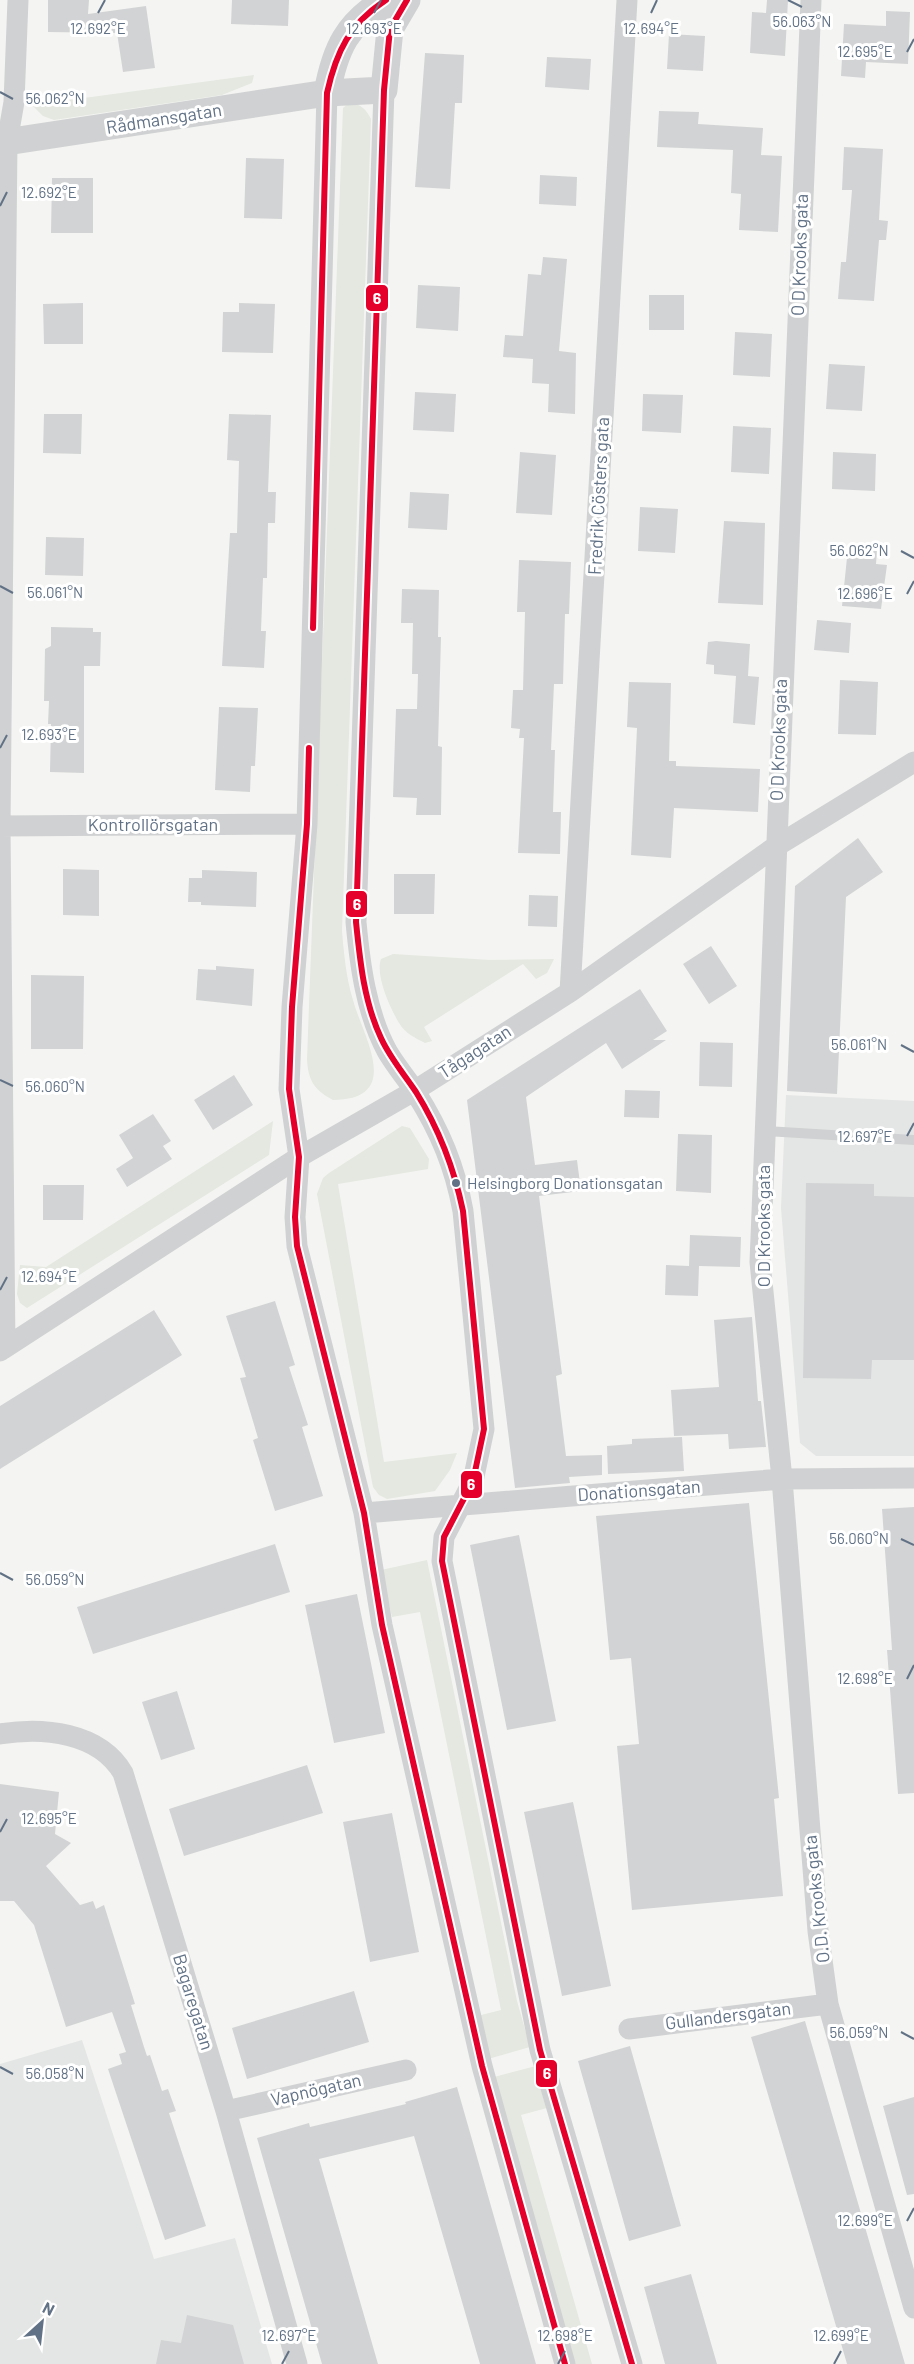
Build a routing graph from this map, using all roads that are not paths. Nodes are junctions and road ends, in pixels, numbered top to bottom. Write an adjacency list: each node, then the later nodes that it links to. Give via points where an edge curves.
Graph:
1 (18, 0): 8 (street, via 14,102)
2 (386, 0): 7 (street, via 369,10 347,35 333,60)
3 (407, 0): 6 (street, via 390,28)
4 (627, 0): 13 (street, Fredrik Cösters gata)
5 (811, 0): 12 (street, O D Krooks gata)
6 (384, 90): 7 (street, Rådmansgatan); 14 (street, via 356,922 359,960 376,1022 387,1050)
7 (327, 93): 8 (street, Rådmansgatan); 10 (street)
8 (3, 143): 11 (street)
9 (914, 762): 12 (street, Tågagatan)
10 (307, 824): 11 (street, Kontrollörsgatan); 17 (street, via 289,1089)
11 (0, 826): 18 (street)
12 (775, 847): 13 (street, Tågagatan); 15 (street, O D Krooks gata)
13 (570, 992): 14 (street, Tågagatan)
14 (414, 1091): 17 (street, Tågagatan); 21 (street, via 445,1144 463,1211 484,1429 478,1466)
15 (765, 1131): 16 (lane); 19 (street, O D Krooks gata, via 760,1262)
16 (914, 1140)
17 (299, 1157): 18 (street, Tågagatan); 22 (street, via 297,1246)
18 (2, 1350)
19 (782, 1479): 20 (street, Donationsgatan); 21 (street, Donationsgatan); 24 (street, O.D. Krooks gata, via 818,1930)
20 (914, 1479)
21 (459, 1505): 22 (street, Donationsgatan); 31 (street, via 444,1537 442,1561 522,1962 540,2050)
22 (364, 1513): 30 (street, via 382,1625 482,2066)
23 (0, 1734): 27 (street, Bagaregatan, via 37,1731 85,1740 115,1760 123,1773)
24 (828, 2004): 25 (street, Gullandersgatan); 28 (street, O.D. Krooks gata)
25 (629, 2029)
26 (406, 2070): 27 (street, Vapnögatan)
27 (226, 2111): 29 (street, Bagaregatan)
28 (914, 2308)
29 (297, 2364)
30 (565, 2364)
31 (632, 2364)

